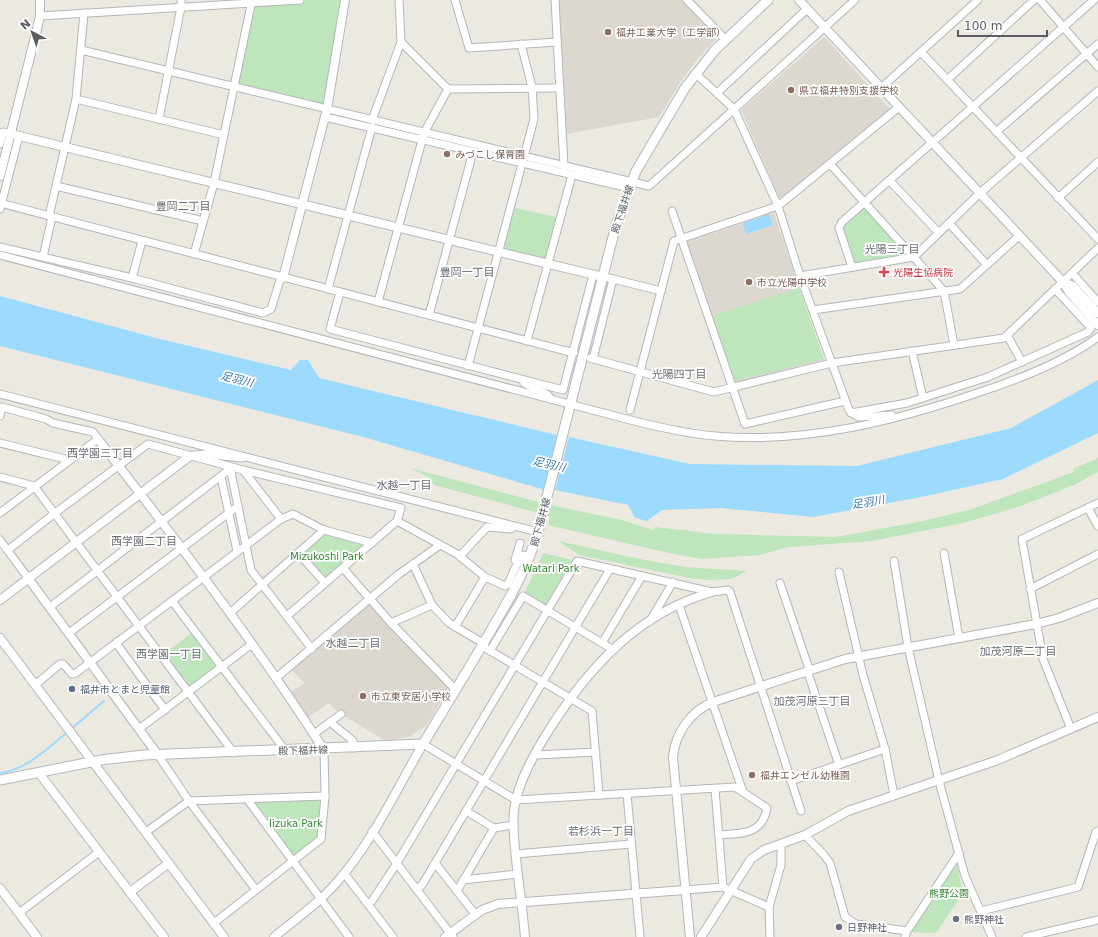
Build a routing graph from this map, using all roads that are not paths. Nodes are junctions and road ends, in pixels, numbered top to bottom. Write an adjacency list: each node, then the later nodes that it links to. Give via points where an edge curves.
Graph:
1 (40, 0): 19 (street)
2 (300, 0): 15 (street)
3 (344, 0): 45 (street)
4 (399, 0): 23 (street)
5 (455, 0): 25 (street, via 469,48)
6 (555, 0): 24 (street)
7 (688, 0): 22 (street)
8 (768, 0): 22 (main road, 殿下福井線)
9 (799, 0): 17 (street)
10 (855, 0): 21 (street)
11 (978, 0): 28 (street)
12 (1034, 0): 33 (street)
13 (1040, 0): 20 (street)
14 (1094, 0): 20 (street)
15 (252, 1): 16 (street); 34 (street)
16 (181, 4): 18 (street); 31 (street)
17 (807, 9): 21 (street); 40 (street)
18 (84, 13): 19 (street); 27 (street)
19 (40, 16): 49 (street)
20 (1063, 27): 29 (street); 43 (street)
21 (825, 28): 37 (street); 44 (street)
22 (725, 40): 32 (main road, 殿下福井線)
23 (401, 42): 38 (street); 47 (street)
24 (557, 42): 25 (street); 36 (street)
25 (521, 44): 35 (street)
26 (1098, 44): 29 (street)
27 (81, 50): 31 (street); 41 (street)
28 (921, 52): 33 (street); 37 (street)
29 (1086, 54): 30 (street); 48 (street)
30 (1098, 67)
31 (169, 71): 34 (street); 46 (street)
32 (696, 73): 40 (street); 66 (main road, 殿下福井線, via 649,148)
33 (947, 80): 43 (street)
34 (235, 87): 45 (street); 50 (street)
35 (532, 87): 36 (street); 38 (street); 58 (street, via 534,119)
36 (560, 88): 61 (street)
37 (881, 88): 42 (street)
38 (448, 89): 52 (street)
39 (1098, 91): 57 (street)
40 (717, 93): 44 (street)
41 (76, 99): 46 (street); 55 (street)
42 (899, 107): 53 (street); 60 (street)
43 (973, 107): 48 (street); 53 (street)
44 (734, 109): 66 (street, via 649,186); 73 (street)
45 (326, 113): 47 (street); 72 (street)
46 (159, 119): 50 (street)
47 (372, 124): 52 (street); 75 (street)
48 (996, 132): 57 (street)
49 (11, 134): 51 (street); 54 (street, via 3,132); 63 (street)
50 (224, 135): 65 (street)
51 (19, 136): 55 (street); 71 (street)
52 (423, 136): 56 (street); 58 (street); 79 (street)
53 (933, 143): 64 (street); 68 (street)
54 (0, 144)
55 (65, 147): 65 (street); 67 (street)
56 (473, 152): 58 (street); 83 (street)
57 (1021, 158): 68 (street); 69 (street)
58 (522, 159): 61 (street); 62 (street); 88 (street)
59 (1098, 162): 69 (street)
60 (830, 164): 70 (street); 73 (street)
61 (564, 166): 66 (street)
62 (572, 175): 66 (street); 93 (street)
63 (0, 176)
64 (890, 181): 70 (street); 80 (street)
65 (214, 183): 72 (street); 77 (street)
66 (630, 185): 100 (main road, 殿下福井線, via 616,225)
67 (56, 186): 76 (street); 77 (street)
68 (980, 193): 78 (street); 81 (street)
69 (1058, 198): 84 (street)
70 (865, 202): 92 (street); 95 (street, via 842,222 839,228)
71 (0, 205): 76 (street)
72 (303, 205): 75 (street); 99 (street)
73 (778, 206): 82 (street); 98 (street)
74 (672, 212): 82 (street)
75 (348, 216): 79 (street); 104 (street)
76 (51, 217): 85 (street); 91 (street)
77 (203, 221): 89 (street)
78 (949, 223): 80 (street); 94 (street)
79 (398, 228): 83 (street); 109 (street)
80 (939, 233): 92 (street)
81 (1020, 235): 94 (street); 103 (street)
82 (682, 238): 106 (street, via 674,241); 127 (street)
83 (450, 240): 88 (street); 113 (street)
84 (1098, 240)
85 (142, 241): 89 (street); 101 (street)
86 (0, 247): 91 (street)
87 (1098, 248): 96 (street)
88 (498, 252): 93 (street); 115 (street)
89 (194, 254): 99 (street)
90 (0, 255): 130 (street)
91 (43, 257): 101 (street)
92 (914, 257): 95 (street); 107 (street)
93 (548, 264): 97 (street); 118 (street)
94 (987, 265): 107 (street, via 960,289)
95 (852, 267): 98 (street)
96 (1072, 273): 103 (street); 110 (street)
97 (593, 275): 100 (street); 121 (street)
98 (800, 276): 111 (street)
99 (282, 277): 101 (street, via 271,309 263,313); 104 (street)
100 (603, 277): 102 (street); 132 (main road, 殿下福井線)
101 (132, 278)
102 (613, 279): 106 (street); 125 (street, via 592,358)
103 (1064, 282): 105 (street); 112 (street, via 1073,286); 114 (street, via 1069,292)
104 (328, 289): 108 (street)
105 (1055, 290): 116 (street); 122 (street, via 1091,328 1082,336)
106 (661, 291): 125 (street)
107 (944, 291): 111 (street); 119 (street)
108 (340, 292): 109 (street); 124 (street, via 330,329)
109 (378, 302): 113 (street)
110 (1098, 302)
111 (813, 310): 123 (street)
112 (1098, 313)
113 (429, 316): 115 (street)
114 (1098, 325)
115 (478, 328): 118 (street); 124 (street)
116 (1007, 335): 119 (street, via 1004,338); 122 (street)
117 (1098, 337): 137 (street, via 1078,350 1000,386)
118 (527, 341): 121 (street)
119 (954, 345): 120 (street)
120 (912, 351): 123 (street); 129 (street)
121 (574, 353): 126 (street, via 563,390)
122 (1022, 362): 129 (street, via 988,377)
123 (832, 363): 127 (street); 131 (street)
124 (468, 366): 126 (street)
125 (640, 372): 127 (street, via 714,392); 134 (street)
126 (518, 379): 130 (street, via 548,395)
127 (732, 387): 131 (street, via 745,424)
128 (0, 394): 141 (street)
129 (923, 398): 135 (street)
130 (553, 401): 132 (street)
131 (845, 401): 135 (street)
132 (570, 405): 137 (street, via 667,429 716,436 753,437 824,432); 162 (main road, 殿下福井線)
133 (1, 408): 136 (street); 138 (street, via 93,432)
134 (630, 410)
135 (851, 414): 137 (street, via 858,417)
136 (0, 416)
137 (899, 417)
138 (98, 439): 142 (street); 143 (street)
139 (0, 443): 142 (street)
140 (190, 456): 141 (street, via 205,454); 143 (street, via 148,444); 144 (street); 149 (street)
141 (253, 458): 160 (street)
142 (69, 460): 148 (street)
143 (118, 466): 149 (street); 153 (street)
144 (230, 468): 145 (street); 147 (street); 151 (street)
145 (243, 470): 156 (street); 158 (street, via 401,508)
146 (0, 477): 148 (street)
147 (221, 477): 155 (street); 157 (street)
148 (34, 486): 153 (street); 154 (street)
149 (140, 494): 157 (street); 164 (street)
150 (1098, 503): 152 (street)
151 (238, 506): 155 (street); 167 (street)
152 (1088, 508): 159 (street); 192 (street, via 1022,539)
153 (55, 512): 164 (street); 170 (street)
154 (0, 513)
155 (229, 513): 169 (street); 171 (street)
156 (280, 519): 161 (street, via 292,514); 167 (street)
157 (161, 522): 169 (street); 181 (street)
158 (397, 522): 165 (street); 168 (street)
159 (1098, 526)
160 (523, 528): 162 (street); 175 (street, via 487,527)
161 (324, 530): 165 (street); 172 (street)
162 (538, 532): 176 (main road, 殿下福井線)
163 (0, 540): 170 (street)
164 (77, 541): 181 (street); 185 (street)
165 (372, 543): 179 (street)
166 (520, 543): 191 (street, via 516,558)
167 (246, 544): 171 (street); 190 (street, via 252,570)
168 (440, 545): 175 (street); 178 (street)
169 (182, 549): 186 (street); 194 (street)
170 (8, 550): 185 (street)
171 (237, 551): 186 (street)
172 (298, 553): 188 (street); 190 (street)
173 (944, 553): 213 (street)
174 (1098, 554): 192 (street)
175 (460, 556): 184 (street)
176 (530, 556): 191 (street, via 522,554 507,585); 217 (main road, 殿下福井線, via 517,585)
177 (894, 561): 218 (street)
178 (413, 564): 195 (street); 199 (street)
179 (343, 568): 188 (street); 195 (street)
180 (610, 569): 183 (street); 202 (street, via 577,561); 210 (street)
181 (98, 570): 194 (street); 201 (street)
182 (839, 572): 222 (street)
183 (642, 576): 187 (street); 214 (street)
184 (485, 577): 191 (street); 209 (street)
185 (28, 578): 196 (street); 201 (street)
186 (203, 578): 197 (street); 203 (street)
187 (673, 582): 193 (street); 205 (street)
188 (325, 583): 204 (street)
189 (780, 583): 226 (street)
190 (263, 584): 203 (street); 204 (street)
191 (502, 586)
192 (1030, 588): 207 (street)
193 (712, 592): 200 (street); 230 (street, via 730,592)
194 (118, 597): 208 (street); 211 (street)
195 (369, 599): 206 (street); 219 (street)
196 (0, 600)
197 (172, 601): 208 (street); 225 (street)
198 (1098, 603): 207 (street, via 1072,614)
199 (432, 605): 206 (street); 209 (street)
200 (679, 605): 205 (street); 234 (street)
201 (50, 607): 211 (street)
202 (548, 610): 210 (street); 221 (street, via 523,596); 224 (street)
203 (230, 613): 216 (street)
204 (287, 616): 219 (street)
205 (650, 621): 220 (street)
206 (391, 623): 231 (street)
207 (1036, 624): 213 (street); 240 (street, via 1043,659)
208 (139, 625): 215 (street); 232 (street)
209 (455, 626): 217 (street)
210 (576, 626): 214 (street); 228 (street)
211 (69, 634): 223 (street)
212 (0, 638): 229 (street)
213 (959, 638): 218 (street)
214 (602, 642): 220 (street)
215 (116, 643): 223 (street); 235 (street)
216 (252, 644): 225 (street); 227 (street)
217 (483, 645): 221 (street); 231 (main road, 殿下福井線)
218 (908, 647): 222 (street); 257 (street)
219 (312, 648): 227 (street)
220 (612, 649): 233 (street)
221 (490, 651): 224 (street)
222 (858, 656): 226 (street); 244 (street)
223 (90, 662): 229 (street, via 74,674 60,664); 239 (street)
224 (515, 665): 228 (street); 253 (street)
225 (221, 668): 232 (street); 245 (street)
226 (808, 670): 230 (street); 252 (street)
227 (276, 678): 241 (street)
228 (543, 682): 233 (street); 258 (street)
229 (35, 685): 251 (street)
230 (760, 686): 234 (street); 256 (street)
231 (456, 690): 242 (main road, 殿下福井線)
232 (189, 692): 235 (street); 248 (street)
233 (570, 698): 247 (street, via 592,711); 250 (street)
234 (713, 702): 260 (street, via 692,715 679,736 674,751); 261 (street)
235 (165, 710): 239 (street)
236 (340, 714): 238 (street)
237 (1098, 717): 240 (street)
238 (330, 722): 241 (street); 243 (street, via 353,741)
239 (139, 729): 249 (street)
240 (1071, 729): 257 (street, via 998,760)
241 (314, 734): 246 (street)
242 (423, 744): 243 (main road, 殿下福井線); 253 (street); 273 (street)
243 (354, 748): 246 (main road, 殿下福井線)
244 (885, 749): 252 (street); 264 (street)
245 (285, 750): 246 (main road, 殿下福井線); 248 (main road, 殿下福井線)
246 (324, 750): 265 (street)
247 (596, 752): 250 (street); 263 (street)
248 (234, 753): 249 (main road, 殿下福井線)
249 (158, 755): 251 (main road, 殿下福井線); 268 (street)
250 (535, 755): 267 (street)
251 (92, 762): 254 (main road, 殿下福井線); 275 (street)
252 (839, 765): 256 (street)
253 (456, 766): 258 (street); 285 (street)
254 (38, 773): 255 (main road, 殿下福井線); 280 (street)
255 (0, 780)
256 (791, 781): 270 (street)
257 (938, 781): 264 (street); 281 (street)
258 (484, 782): 267 (street); 269 (street)
259 (715, 789): 260 (street); 261 (street, via 734,787); 276 (street)
260 (675, 791): 262 (street); 295 (street)
261 (743, 792): 276 (street, via 767,808 766,812 752,832)
262 (626, 794): 263 (street); 278 (street)
263 (599, 795): 267 (street)
264 (894, 795): 277 (street, via 838,815)
265 (325, 796): 266 (street); 283 (street, via 321,839)
266 (247, 799): 268 (street); 283 (street)
267 (516, 800): 271 (street)
268 (188, 801): 275 (street); 293 (street)
269 (466, 811): 272 (street); 286 (street)
270 (801, 811)
271 (513, 825): 272 (street); 282 (street)
272 (494, 828): 289 (street)
273 (372, 831): 285 (street); 287 (street)
274 (1098, 831): 303 (street, via 1078,887)
275 (146, 832): 284 (street)
276 (719, 835): 290 (street)
277 (805, 835): 279 (street); 308 (street, via 830,863 845,917 856,924)
278 (631, 844): 282 (street); 298 (street)
279 (781, 845): 296 (street, via 764,850 751,859); 302 (street, via 781,865)
280 (99, 852): 297 (street); 304 (street)
281 (959, 853): 303 (street); 308 (street)
282 (516, 854): 288 (street)
283 (293, 861): 293 (street); 299 (street)
284 (169, 863): 297 (street); 307 (street)
285 (397, 863): 292 (street); 301 (street)
286 (436, 863): 292 (street, via 422,886); 294 (street)
287 (344, 873): 299 (street); 301 (street)
288 (518, 874): 289 (street); 300 (street)
289 (463, 880): 294 (street)
290 (723, 887): 295 (street); 296 (street)
291 (0, 888): 304 (street)
292 (417, 889): 309 (street)
293 (256, 890): 307 (street)
294 (457, 890): 305 (street)
295 (686, 890): 298 (street); 318 (street)
296 (730, 891): 302 (street); 319 (street)
297 (130, 892): 311 (street)
298 (636, 893): 300 (street); 317 (street)
299 (321, 899): 313 (street); 314 (street)
300 (522, 902): 305 (street, via 490,906); 316 (street)
301 (368, 904): 315 (street)
302 (769, 907): 320 (street)
303 (981, 912): 321 (street)
304 (18, 913): 310 (street)
305 (475, 914): 309 (street)
306 (1098, 920): 322 (street)
307 (214, 923): 312 (street)
308 (906, 934)
309 (449, 936)
310 (37, 937)
311 (164, 937)
312 (224, 937)
313 (274, 937)
314 (349, 937)
315 (393, 937)
316 (525, 937)
317 (640, 937)
318 (690, 937)
319 (701, 937)
320 (770, 937)
321 (992, 937)
322 (1026, 937)

